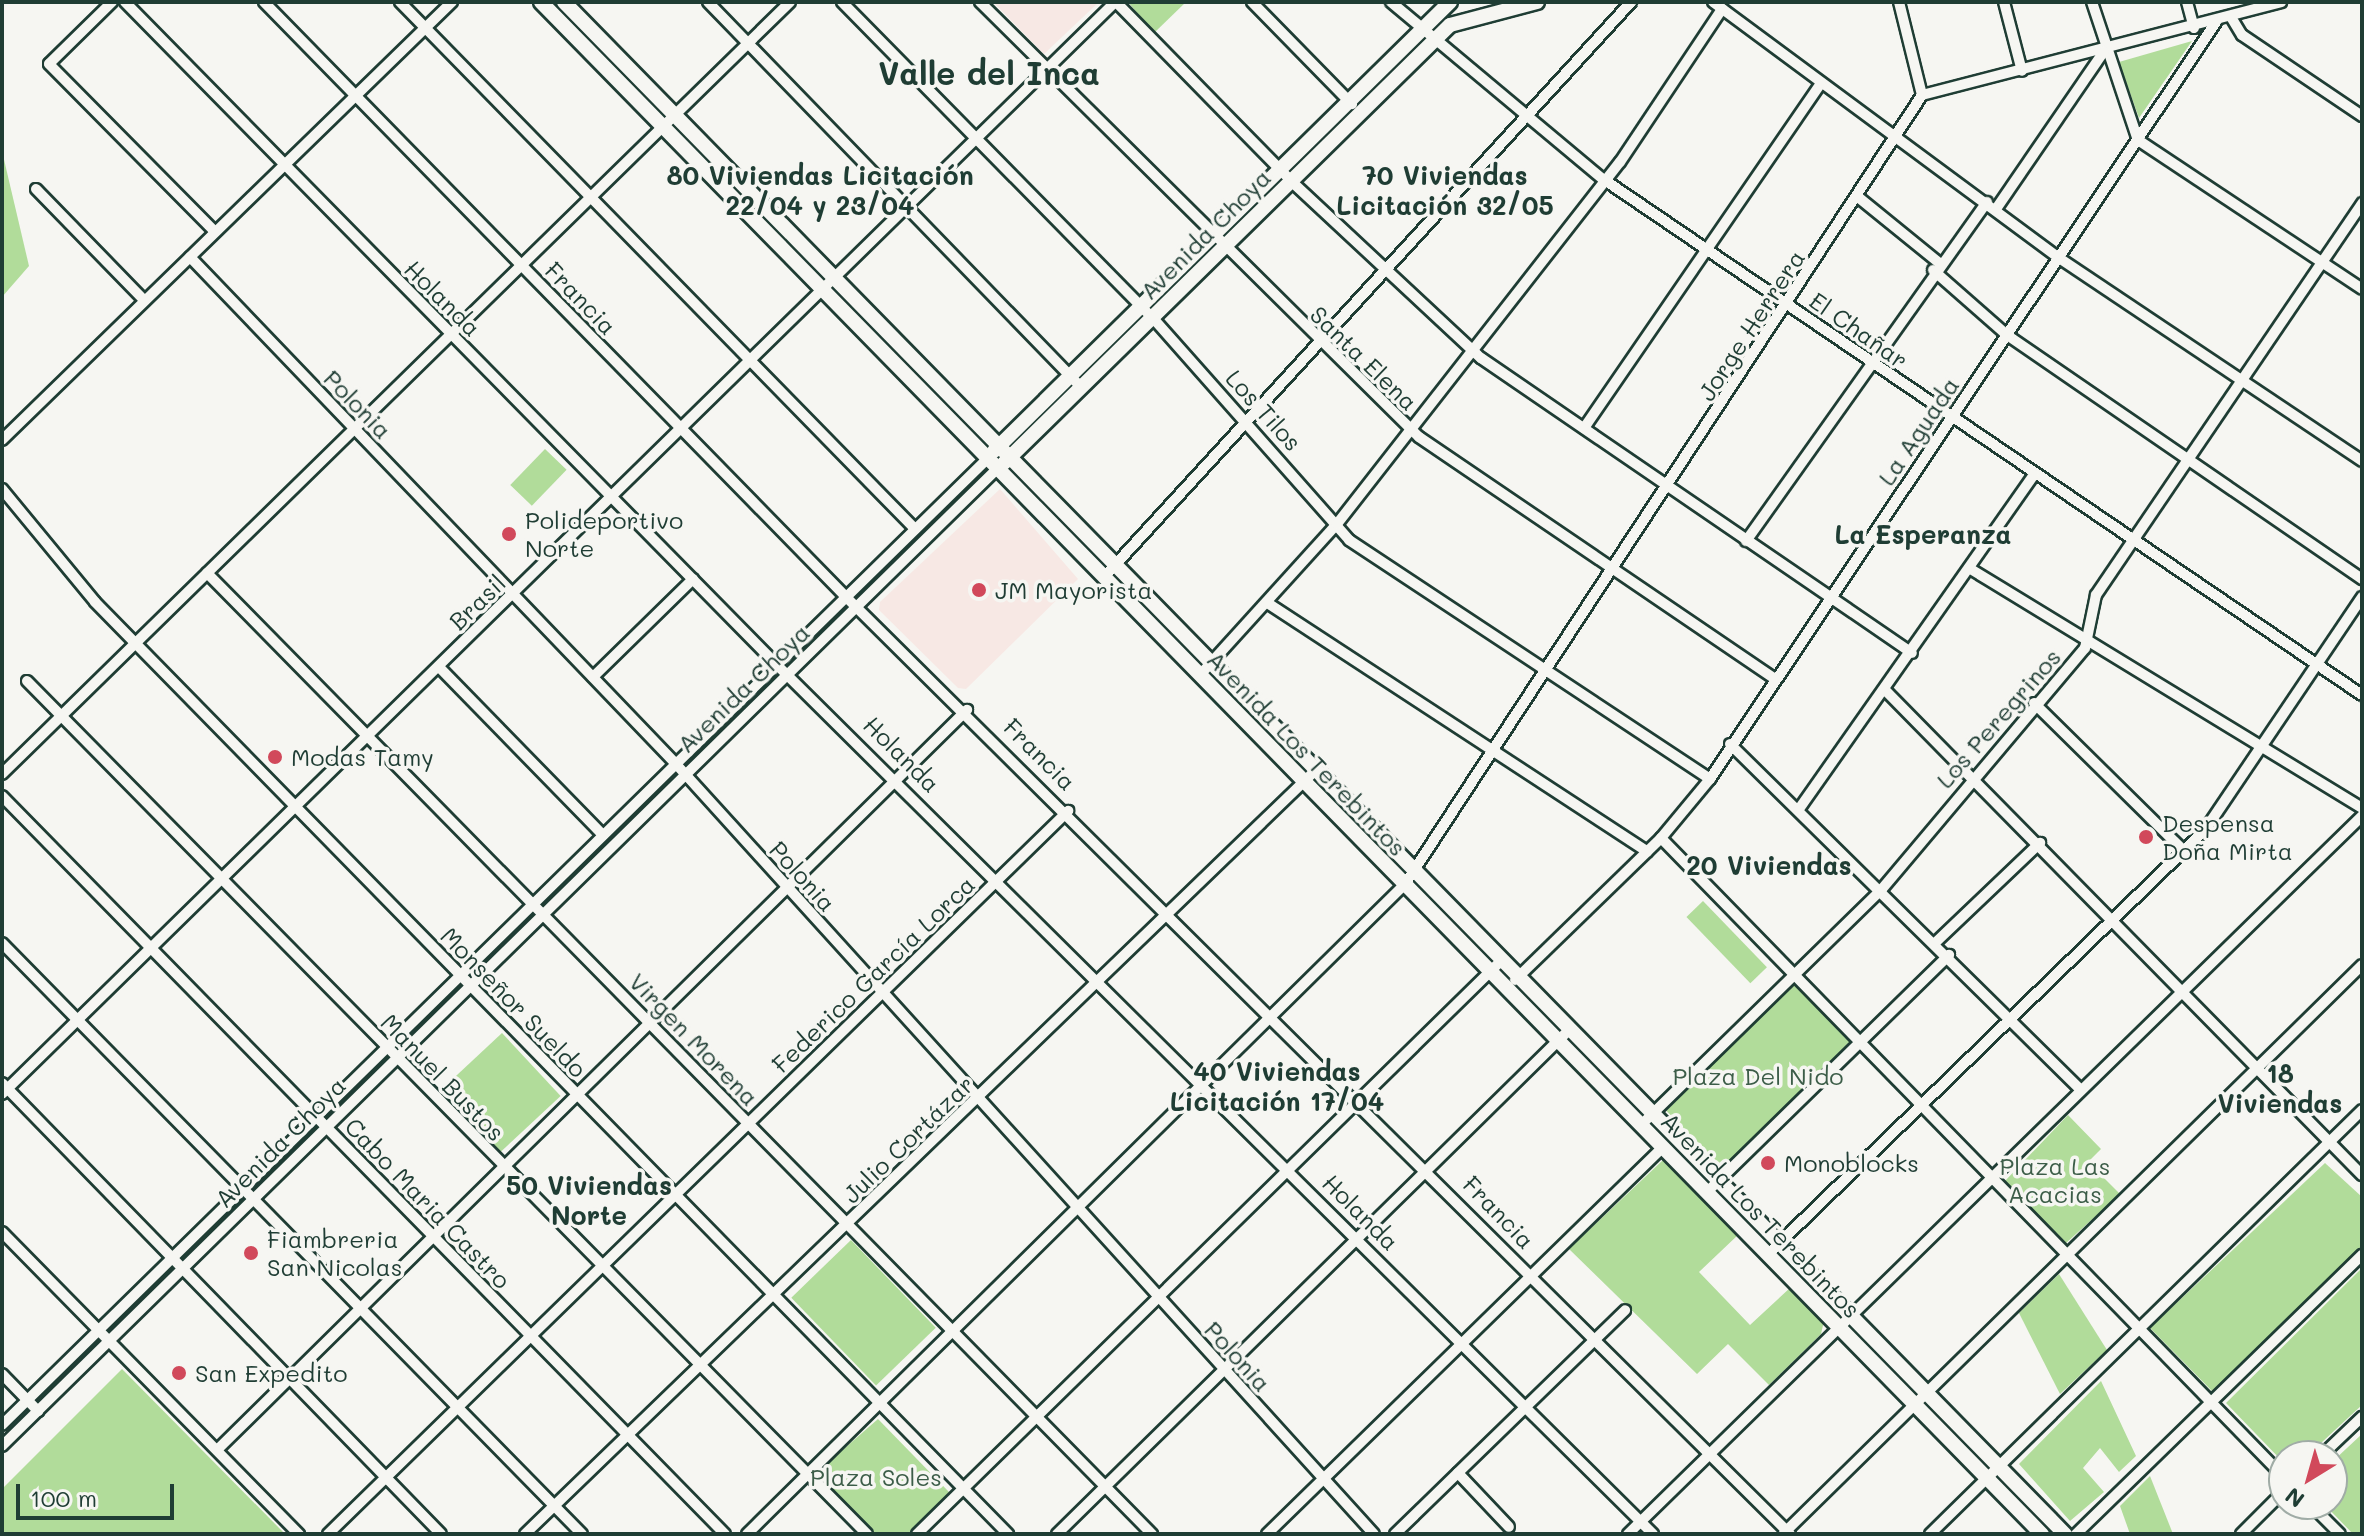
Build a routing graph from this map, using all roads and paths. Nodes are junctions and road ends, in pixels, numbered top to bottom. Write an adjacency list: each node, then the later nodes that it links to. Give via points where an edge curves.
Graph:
1 (112, 2): 53 (street, via 49,64)
2 (125, 2): 44 (street, Holanda)
3 (264, 2): 35 (street, Francia)
4 (400, 2): 26 (street)
5 (452, 2): 26 (street)
6 (541, 2): 40 (main road, Avenida Los Terebintos)
7 (564, 2): 37 (main road, Avenida Los Terebintos)
8 (708, 2): 29 (street)
9 (790, 2): 29 (street)
10 (842, 2): 42 (street, Los Tilos)
11 (980, 2): 31 (street, Santa Elena)
12 (1116, 2): 31 (street, Brasil); 45 (street)
13 (1252, 2): 36 (street)
14 (1391, 2): 28 (street, El Chañar)
15 (1450, 2): 28 (main road, Avenida Choya)
16 (1537, 2): 28 (main road, Avenida Choya, via 1464,17)
17 (1631, 2): 39 (street)
18 (1899, 2): 34 (street)
19 (2004, 2): 32 (street)
20 (2092, 2): 30 (street)
21 (2187, 2): 27 (street)
22 (2281, 2): 24 (street)
23 (1718, 6): 33 (street); 46 (street)
24 (2231, 17): 25 (street); 38 (street, via 2242,35)
25 (2216, 22): 27 (street); 43 (street, La Aguada)
26 (425, 28): 35 (street); 48 (street)
27 (2194, 28): 30 (street)
28 (1426, 36): 36 (main road, Avenida Choya); 39 (street, El Chañar)
29 (748, 44): 37 (street); 52 (street)
30 (2104, 51): 32 (street); 43 (street); 51 (street)
31 (1047, 69): 42 (street, Brasil); 54 (street, Santa Elena)
32 (2022, 71): 34 (street)
33 (1820, 84): 41 (street); 55 (street)
34 (1922, 95): 41 (street, Jorge Herrera)
35 (356, 96): 44 (street); 59 (street, Francia)
36 (1355, 107): 45 (main road, Avenida Choya)
37 (675, 115): 40 (street); 62 (main road, Avenida Los Terebintos)
38 (2362, 116)
39 (1526, 117): 46 (street, El Chañar); 61 (street)
40 (663, 127): 48 (street); 64 (main road, Avenida Los Terebintos)
41 (1899, 137): 49 (street, Jorge Herrera); 51 (street)
42 (976, 138): 52 (street, Brasil); 67 (street, Los Tilos)
43 (2138, 140): 57 (street, La Aguada); 58 (street)
44 (284, 165): 53 (street); 68 (street, Holanda)
45 (1286, 175): 54 (main road, Avenida Choya); 61 (street)
46 (1603, 179): 55 (street, El Chañar); 71 (street)
47 (36, 189): 65 (street)
48 (591, 197): 59 (street); 72 (street)
49 (1858, 197): 60 (street); 66 (street, Jorge Herrera)
50 (2362, 203): 58 (street, Los Peregrinos)
51 (1991, 206): 57 (street); 60 (street)
52 (906, 207): 62 (street, Brasil); 75 (street)
53 (215, 232): 56 (street)
54 (1216, 244): 67 (main road, Avenida Choya); 70 (street, Santa Elena)
55 (1706, 250): 66 (street, El Chañar); 79 (street)
56 (190, 257): 65 (street); 80 (street, Polonia)
57 (2059, 258): 69 (street, La Aguada); 74 (street)
58 (2322, 262): 63 (street); 74 (street, Los Peregrinos)
59 (522, 265): 68 (street); 78 (street, Francia)
60 (1936, 266): 69 (street); 73 (street)
61 (1387, 269): 70 (street); 71 (street)
62 (834, 278): 64 (street, Brasil); 83 (main road, Avenida Los Terebintos)
63 (2362, 289)
64 (823, 290): 72 (street, Brasil); 86 (main road, Avenida Los Terebintos)
65 (144, 300): 82 (street)
66 (1789, 306): 73 (street, El Chañar); 88 (street, Jorge Herrera)
67 (1147, 312): 75 (main road, Avenida Choya); 77 (street, Los Tilos)
68 (451, 334): 80 (street); 90 (street, Holanda)
69 (2007, 335): 76 (street, La Aguada); 85 (street)
70 (1320, 342): 77 (street); 81 (street, Santa Elena)
71 (1473, 348): 79 (street); 81 (street)
72 (751, 361): 78 (street, Brasil); 92 (street)
73 (1869, 362): 76 (street, El Chañar); 93 (street)
74 (2242, 380): 84 (street); 85 (street, Los Peregrinos)
75 (1076, 381): 83 (main road, Avenida Choya)
76 (1951, 418): 87 (street, El Chañar); 104 (street, La Aguada)
77 (1248, 422): 91 (street, Los Tilos); 95 (street)
78 (681, 428): 90 (street, Brasil); 103 (street, Francia)
79 (1584, 428): 88 (street)
80 (355, 429): 98 (street); 102 (street, Polonia)
81 (1410, 429): 91 (street); 96 (street, Santa Elena)
82 (2, 440)
83 (1004, 452): 86 (main road, Avenida Choya); 95 (main road, Avenida Los Terebintos)
84 (2362, 461)
85 (2188, 462): 94 (street, Los Peregrinos); 101 (street)
86 (993, 463): 92 (street, Avenida Choya); 99 (main road, Avenida Los Terebintos); 106 (street, Avenida Choya)
87 (2034, 475): 94 (street, El Chañar); 97 (street)
88 (1667, 486): 93 (street); 96 (street, Jorge Herrera)
89 (2, 489): 109 (street, Monseñor Sueldo)
90 (611, 497): 100 (street, Holanda); 102 (street, Brasil)
91 (1337, 524): 107 (street); 113 (street, Los Tilos, via 1349,540)
92 (915, 529): 103 (street, Avenida Choya)
93 (1746, 541): 104 (street)
94 (2132, 543): 108 (street, Los Peregrinos, via 2096,595); 114 (street, El Chañar)
95 (1116, 566): 99 (street); 111 (main road, Avenida Los Terebintos)
96 (1611, 567): 113 (street, Jorge Herrera); 119 (street, Santa Elena)
97 (1969, 568): 108 (street); 110 (street)
98 (207, 573): 109 (street); 126 (street, Virgen Morena)
99 (1104, 577): 117 (main road, Avenida Los Terebintos)
100 (693, 579): 112 (street, Holanda); 118 (street)
101 (2362, 579)
102 (513, 594): 115 (street, Brasil); 118 (street, Polonia)
103 (846, 597): 106 (street, Francia); 112 (street, Avenida Choya)
104 (1829, 597): 110 (street); 119 (street, La Aguada)
105 (2362, 597): 114 (street)
106 (859, 604): 116 (street, Avenida Choya); 124 (street, Francia)
107 (1269, 604): 111 (street); 129 (street)
108 (2088, 637): 123 (street, Los Peregrinos); 128 (street)
109 (135, 643): 125 (street); 139 (street, Monseñor Sueldo)
110 (1912, 653): 121 (street)
111 (1213, 663): 117 (street); 131 (main road, Avenida Los Terebintos)
112 (777, 665): 116 (street, Holanda); 130 (street, Avenida Choya)
113 (1544, 665): 129 (street, Jorge Herrera); 136 (street, Los Tilos)
114 (2316, 665): 122 (street, El Chañar); 128 (street)
115 (439, 667): 126 (street, Brasil); 144 (street)
116 (790, 672): 134 (street, Avenida Choya); 135 (street, Holanda)
117 (1200, 675): 137 (main road, Avenida Los Terebintos)
118 (593, 677): 130 (street, Polonia)
119 (1774, 678): 127 (street, La Aguada)
120 (27, 681): 125 (street, Manuel Bustos)
121 (1886, 691): 133 (street); 141 (street)
122 (2362, 695)
123 (2034, 703): 133 (street, Los Peregrinos); 147 (street)
124 (967, 710): 135 (street); 142 (street, Francia)
125 (61, 716): 132 (street); 151 (street, Manuel Bustos)
126 (368, 736): 139 (street, Brasil); 155 (street, Virgen Morena)
127 (1730, 744): 136 (street, La Aguada); 141 (street)
128 (2258, 747): 140 (street); 147 (street, via 2205,830)
129 (1491, 749): 148 (street); 149 (street, Jorge Herrera)
130 (676, 764): 134 (street, Polonia); 144 (street, Avenida Choya)
131 (1316, 770): 137 (street, Julio Cortázar); 149 (main road, Avenida Los Terebintos)
132 (2, 774)
133 (1975, 774): 146 (street); 154 (street, Los Peregrinos)
134 (685, 775): 153 (street, Polonia); 157 (street, Avenida Choya)
135 (898, 778): 150 (street, Holanda); 153 (street)
136 (1710, 779): 145 (street, La Aguada)
137 (1304, 781): 152 (main road, Avenida Los Terebintos); 156 (street, Julio Cortázar)
138 (2, 796): 161 (street, Cabo Maria Castro)
139 (295, 808): 151 (street, Brasil); 166 (street, Monseñor Sueldo)
140 (2362, 808)
141 (1799, 809): 154 (street)
142 (1068, 811): 150 (street, Federico García Lorca); 156 (street, Francia)
143 (2362, 816): 172 (street)
144 (603, 835): 155 (street, Avenida Choya)
145 (1661, 838): 148 (street, La Aguada); 167 (street)
146 (2040, 843): 158 (street); 159 (street)
147 (2181, 848): 158 (street)
148 (1647, 851): 168 (street, La Aguada)
149 (1413, 869): 152 (street, Jorge Herrera); 163 (main road, Avenida Los Terebintos)
150 (999, 878): 169 (street, Holanda); 173 (street, Federico García Lorca)
151 (222, 880): 161 (street, Brasil); 181 (street, Manuel Bustos)
152 (1405, 884): 165 (main road, Avenida Los Terebintos); 174 (street, Jorge Herrera)
153 (787, 888): 173 (street, Polonia); 177 (street)
154 (1882, 889): 159 (street); 167 (street, Los Peregrinos)
155 (533, 904): 157 (street, Virgen Morena); 166 (street, Avenida Choya)
156 (1170, 912): 169 (street, Julio Cortázar); 174 (street, Francia)
157 (543, 914): 170 (street, Avenida Choya); 177 (street, Virgen Morena)
158 (2110, 916): 172 (street); 176 (street)
159 (1936, 942): 162 (street)
160 (2, 943): 175 (street)
161 (151, 948): 175 (street, Brasil); 193 (street, Cabo Maria Castro)
162 (1949, 955): 176 (street); 180 (street)
163 (1502, 960): 165 (street); 168 (main road, Avenida Los Terebintos)
164 (2362, 965): 183 (street)
165 (1491, 971): 171 (main road, Avenida Los Terebintos); 189 (street)
166 (459, 975): 170 (street, Monseñor Sueldo); 181 (street, Avenida Choya)
167 (1793, 975): 180 (street); 192 (street, Los Peregrinos)
168 (1519, 977): 171 (street, La Aguada); 178 (main road, Avenida Los Terebintos)
169 (1100, 979): 184 (street, Holanda); 188 (street, Julio Cortázar)
170 (469, 986): 182 (street, Avenida Choya); 187 (street, Monseñor Sueldo)
171 (1507, 988): 179 (main road, Avenida Los Terebintos)
172 (2183, 991): 183 (street); 186 (street)
173 (882, 993): 188 (street, Polonia); 194 (street, Federico García Lorca)
174 (1273, 1014): 184 (street, Jorge Herrera); 189 (street, Francia)
175 (78, 1020): 185 (street, Brasil); 205 (street)
176 (2013, 1020): 186 (street); 190 (street)
177 (650, 1023): 187 (street); 194 (street, Virgen Morena)
178 (1570, 1029): 179 (street); 192 (main road, Avenida Los Terebintos)
179 (1558, 1040): 195 (main road, Avenida Los Terebintos); 201 (street)
180 (1859, 1041): 190 (street); 204 (street)
181 (386, 1047): 182 (street, Manuel Bustos); 193 (street, Avenida Choya)
182 (396, 1058): 196 (street, Avenida Choya); 199 (street, Manuel Bustos)
183 (2257, 1067): 197 (street); 216 (street)
184 (1204, 1082): 200 (street, Holanda); 209 (street, Jorge Herrera)
185 (4, 1089): 218 (street)
186 (2081, 1090): 203 (street)
187 (577, 1095): 199 (street); 207 (street, Monseñor Sueldo)
188 (978, 1099): 209 (street, Polonia); 210 (street, Julio Cortázar)
189 (1359, 1100): 200 (street); 201 (street, Francia)
190 (1923, 1107): 203 (street); 214 (street)
191 (2362, 1110): 197 (street)
192 (1652, 1113): 195 (street, Los Peregrinos); 204 (main road, Avenida Los Terebintos)
193 (316, 1116): 196 (street, Cabo Maria Castro); 205 (street, Avenida Choya)
194 (749, 1123): 207 (street, Federico García Lorca); 210 (street, Virgen Morena)
195 (1641, 1125): 198 (main road, Avenida Los Terebintos)
196 (327, 1127): 208 (street, Avenida Choya); 212 (street, Cabo Maria Castro)
197 (2329, 1142): 202 (street); 228 (street)
198 (1663, 1147): 206 (main road, Avenida Los Terebintos); 221 (street)
199 (504, 1168): 212 (street); 219 (street, Manuel Bustos)
200 (1290, 1168): 213 (street, Holanda); 223 (street)
201 (1428, 1168): 213 (street); 221 (street, Francia)
202 (2362, 1175)
203 (1990, 1178): 216 (street); 226 (street)
204 (1718, 1181): 206 (street); 214 (main road, Avenida Los Terebintos)
205 (242, 1189): 208 (street); 218 (street, Avenida Choya)
206 (1707, 1192): 215 (main road, Avenida Los Terebintos)
207 (675, 1195): 219 (street, Federico García Lorca); 222 (street, Monseñor Sueldo)
208 (253, 1200): 220 (street, Avenida Choya); 224 (street)
209 (1076, 1207): 223 (street, Polonia); 230 (street, Jorge Herrera)
210 (848, 1225): 222 (street, Julio Cortázar); 230 (street, Virgen Morena)
211 (2, 1232): 229 (street)
212 (432, 1237): 224 (street); 231 (street, Cabo Maria Castro)
213 (1358, 1237): 234 (street, Holanda); 236 (street)
214 (1780, 1243): 215 (street); 226 (main road, Avenida Los Terebintos)
215 (1768, 1254): 227 (main road, Avenida Los Terebintos)
216 (2066, 1254): 228 (street); 239 (street)
217 (2362, 1255): 242 (street)
218 (172, 1258): 220 (street); 229 (street, Avenida Choya)
219 (605, 1264): 231 (street, Federico García Lorca); 235 (street, Manuel Bustos)
220 (183, 1269): 233 (street, Avenida Choya); 238 (street)
221 (1532, 1275): 232 (street, Francia); 234 (street)
222 (774, 1296): 235 (street, Julio Cortázar); 241 (street, Monseñor Sueldo)
223 (1157, 1297): 236 (street, Polonia); 247 (street)
224 (360, 1308): 238 (street); 245 (street)
225 (1625, 1310): 232 (street)
226 (1850, 1315): 227 (street); 239 (main road, Avenida Los Terebintos)
227 (1838, 1326): 243 (main road, Avenida Los Terebintos); 254 (street)
228 (2139, 1329): 242 (street); 256 (street)
229 (98, 1330): 233 (street); 240 (street, Avenida Choya)
230 (951, 1330): 241 (street, Jorge Herrera); 247 (street, Virgen Morena)
231 (531, 1337): 245 (street, Federico García Lorca); 250 (street, Cabo Maria Castro)
232 (1595, 1338): 244 (street); 254 (street, Francia)
233 (109, 1341): 246 (street, Avenida Choya); 253 (street)
234 (1463, 1343): 244 (street, Holanda); 261 (street)
235 (705, 1361): 250 (street, Julio Cortázar); 258 (street, Manuel Bustos)
236 (1223, 1370): 261 (street, Polonia); 262 (street)
237 (2, 1374): 240 (street)
238 (289, 1378): 253 (street); 259 (street)
239 (1926, 1393): 243 (street); 256 (main road, Avenida Los Terebintos)
240 (27, 1400): 246 (street); 249 (street, Avenida Choya)
241 (878, 1402): 258 (street, Jorge Herrera); 263 (street, Monseñor Sueldo)
242 (2210, 1402): 255 (street); 289 (street)
243 (1915, 1404): 260 (main road, Avenida Los Terebintos); 268 (street)
244 (1525, 1405): 257 (street); 266 (street, Holanda)
245 (457, 1408): 259 (street, Federico García Lorca); 264 (street)
246 (38, 1411): 252 (street, Avenida Choya)
247 (1036, 1416): 262 (street, Virgen Morena); 263 (street)
248 (2362, 1417): 251 (street)
249 (2, 1425)
250 (627, 1435): 264 (street, Julio Cortázar); 274 (street, Cabo Maria Castro)
251 (2338, 1440)
252 (2, 1446)
253 (217, 1450): 269 (street)
254 (1710, 1453): 266 (street); 268 (street, Francia)
255 (2268, 1461)
256 (1998, 1466): 260 (street); 288 (main road, Avenida Los Terebintos)
257 (1458, 1473): 267 (street); 283 (street)
258 (808, 1474): 275 (street, Jorge Herrera); 276 (street, Manuel Bustos)
259 (385, 1477): 270 (street, Federico García Lorca); 271 (street)
260 (1987, 1478): 286 (street); 287 (main road, Avenida Los Terebintos)
261 (1323, 1479): 281 (street); 282 (street, Polonia)
262 (1105, 1487): 279 (street); 280 (street, Virgen Morena)
263 (963, 1488): 277 (street); 278 (street, Monseñor Sueldo)
264 (554, 1506): 272 (street, Julio Cortázar); 273 (street)
265 (2268, 1507): 290 (street)
266 (1641, 1522): 284 (street); 285 (street, Holanda)
267 (1509, 1527)
268 (1786, 1533)
269 (299, 1534)
270 (328, 1534)
271 (441, 1534)
272 (525, 1534)
273 (582, 1534)
274 (725, 1534)
275 (747, 1534)
276 (867, 1534)
277 (917, 1534)
278 (1008, 1534)
279 (1057, 1534)
280 (1152, 1534)
281 (1267, 1534)
282 (1374, 1534)
283 (1395, 1534)
284 (1628, 1534)
285 (1653, 1534)
286 (1930, 1534)
287 (2042, 1534)
288 (2065, 1534)
289 (2076, 1534)
290 (2241, 1534)

